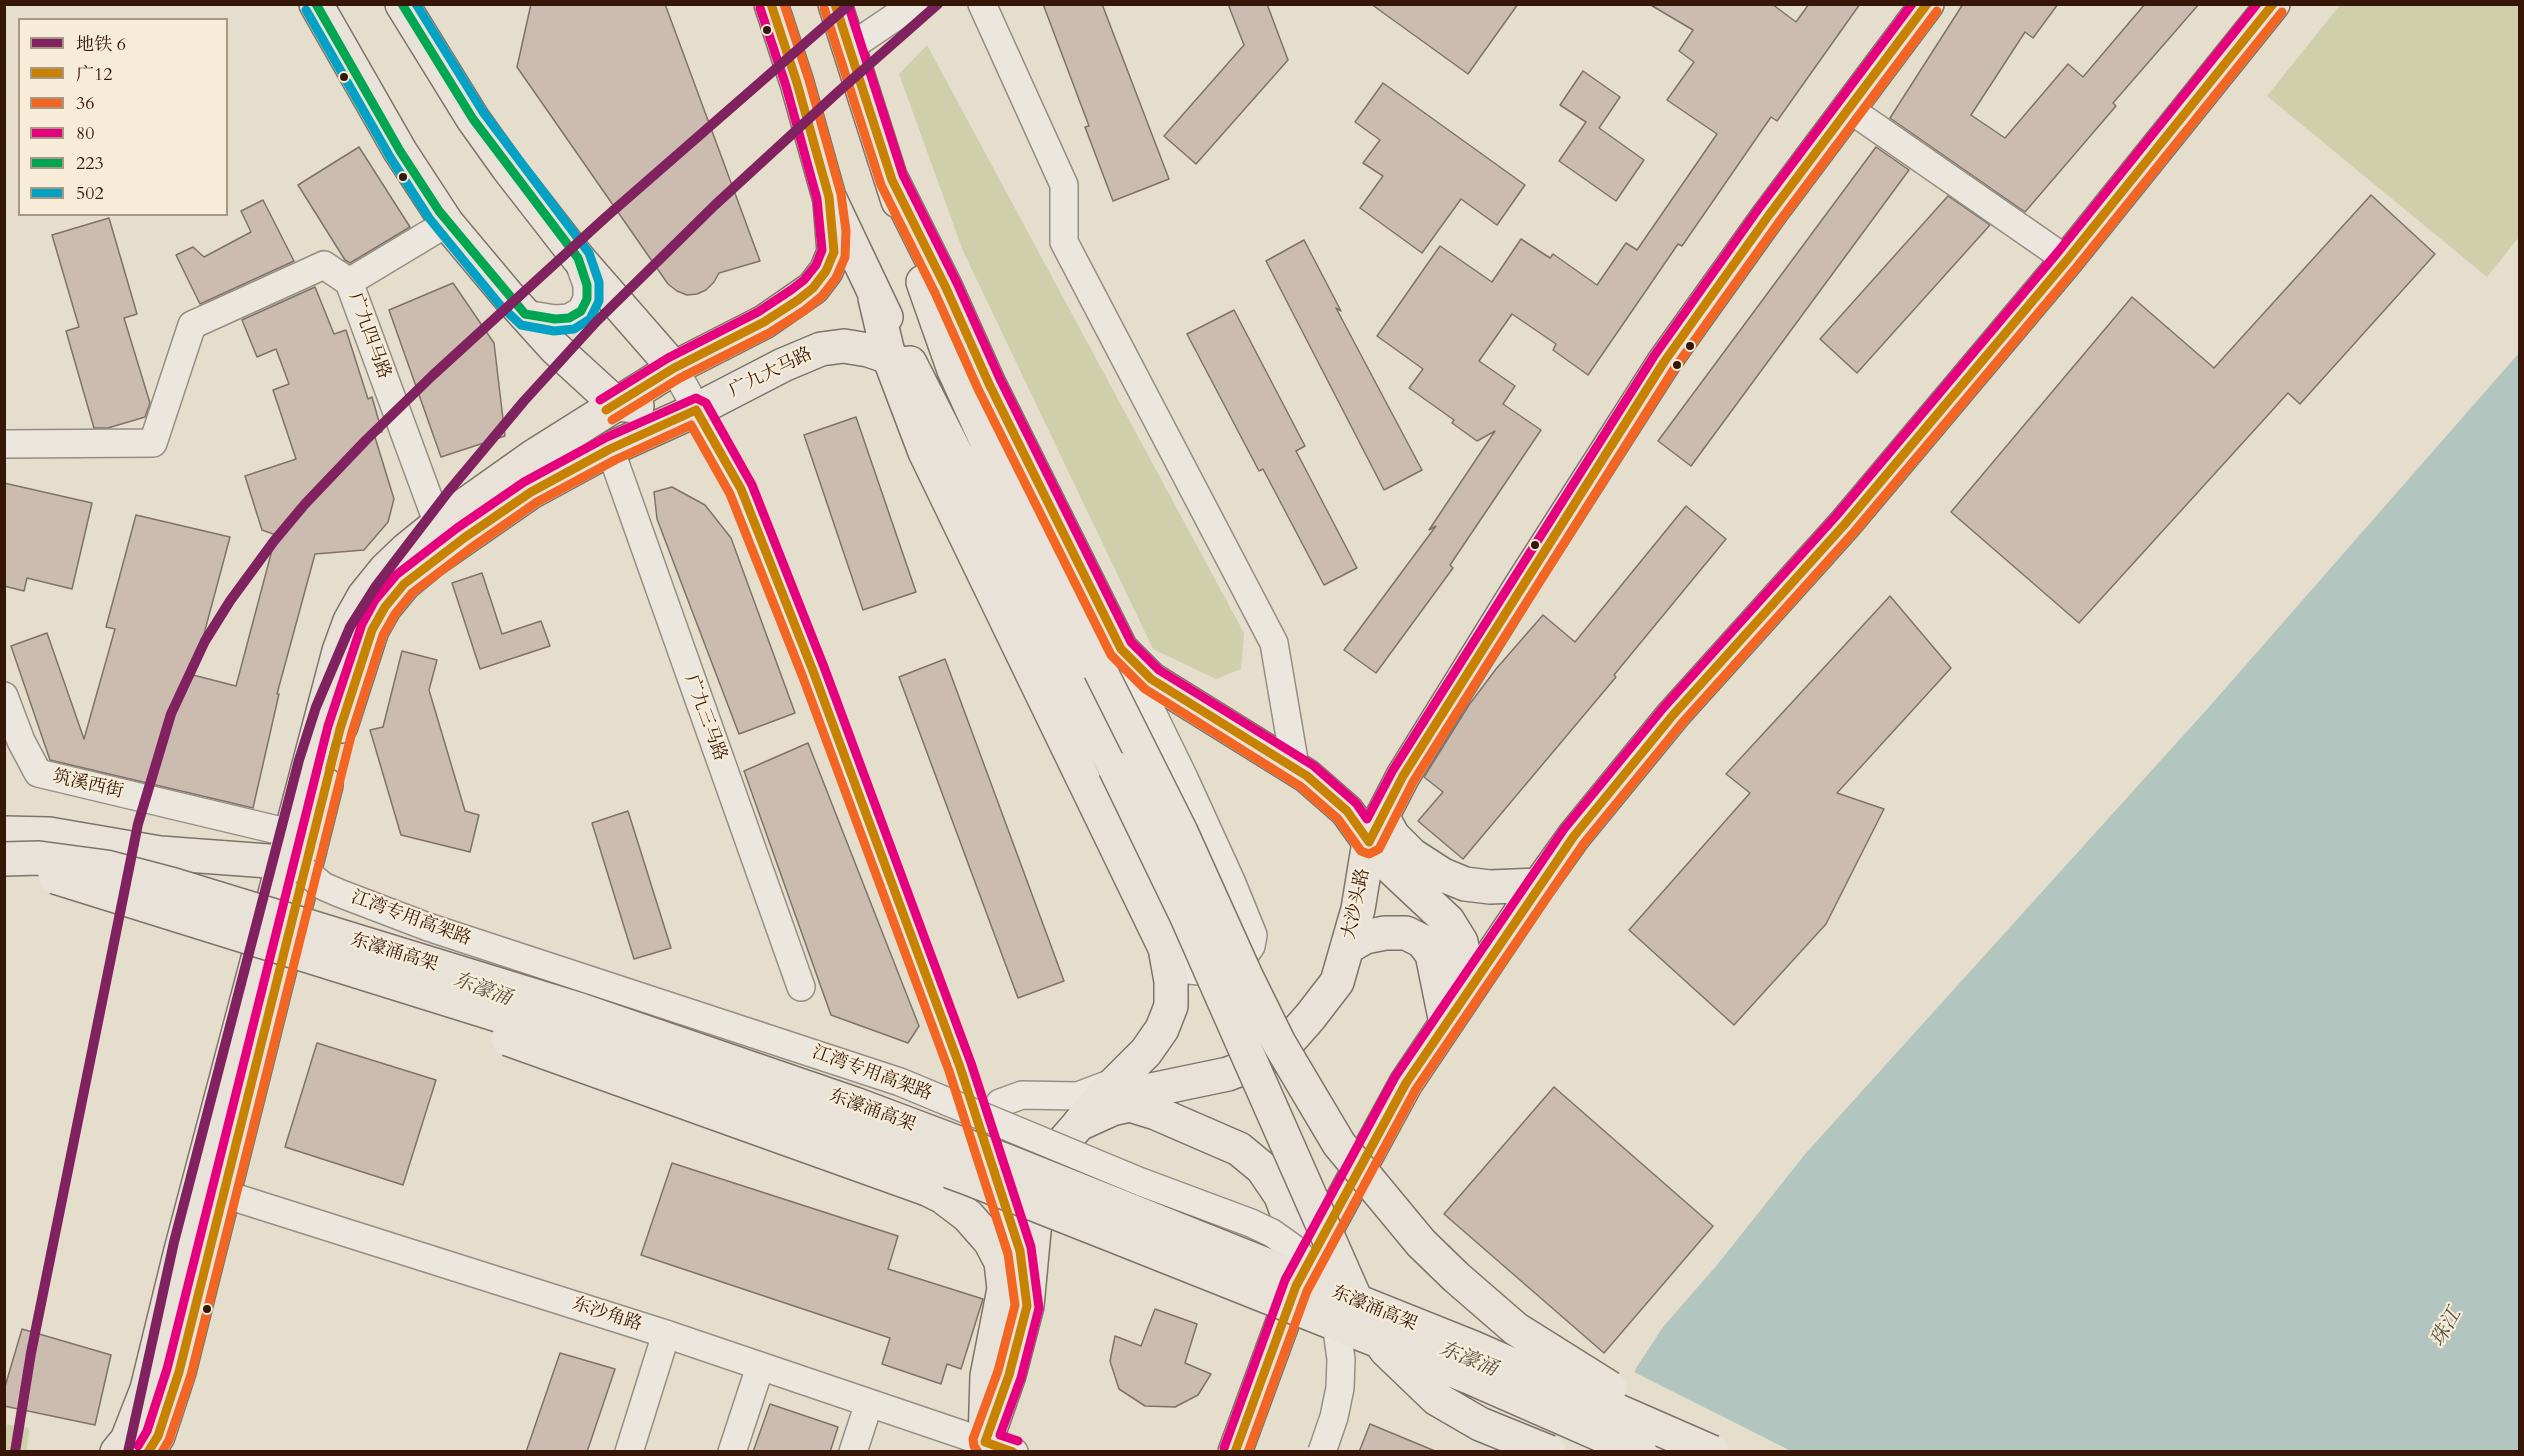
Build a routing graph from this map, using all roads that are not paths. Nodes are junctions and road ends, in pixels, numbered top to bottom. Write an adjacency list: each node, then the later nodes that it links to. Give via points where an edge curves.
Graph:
1 (316, 4): 12 (main road, via 400,152)
2 (402, 4): 13 (main road, via 473,119)
3 (771, 4): 11 (main road)
4 (835, 4): 9 (main road)
5 (914, 4): 9 (street)
6 (982, 4): 26 (street, via 1064,185 1064,242 1274,643)
7 (1927, 4): 10 (main road, 大沙头路)
8 (2273, 4): 14 (main road)
9 (849, 48): 24 (main road, via 954,370 992,453)
10 (1848, 108): 14 (street); 27 (main road, 大沙头路, via 1664,362 1521,584 1403,776)
11 (829, 197): 17 (main road); 18 (main road, via 834,252 813,288 764,322)
12 (447, 223): 15 (street); 16 (main road)
13 (578, 258): 16 (street, via 587,285 587,299 581,311 569,318 555,319); 18 (main road)
14 (2067, 260): 32 (main road, via 1845,524 1673,715)
15 (349, 282): 21 (street, via 324,265 192,325 153,443); 23 (street, 广九四马路)
16 (525, 315): 19 (main road)
17 (902, 364): 20 (main road, 广九大马路, via 844,346 821,349); 34 (main road, via 925,452); 56 (main road, bridge, via 1115,768 1187,917 1367,1322 1386,1350 1437,1399 1480,1424)
18 (674, 368): 19 (main road); 20 (street)
19 (615, 404): 20 (main road); 23 (main road)
20 (696, 410): 22 (main road, 广九大马路); 41 (street, via 741,489 813,671 960,1067)
21 (4, 444)
22 (610, 449): 29 (main road, 广九大马路, via 531,492 464,538 404,584 385,607 372,630); 37 (street, 广九三马路)
23 (438, 524): 29 (main road, via 385,570 350,621 339,651)
24 (1111, 660): 26 (main road, via 1151,679); 34 (street, via 1189,788 1253,935 1246,953 1200,971 1177,963); 59 (main road, bridge, via 1181,832 1279,1043 1327,1125 1370,1183 1421,1243 1503,1318 1581,1372)
25 (4, 696): 29 (street, 筑溪西街, via 38,773)
26 (1295, 766): 27 (main road, via 1347,811)
27 (1376, 829): 32 (main road, via 1393,836 1443,875 1465,884); 33 (main road, 大沙头路); 36 (main road, via 1383,860 1448,921 1461,942)
28 (4, 833): 29 (main road, via 49,834 160,853)
29 (292, 855): 35 (main road, bridge); 55 (street, 江湾专用高架路, bridge, via 323,886 339,893 417,923 900,1082 1272,1233 1311,1267 1335,1316 1341,1359 1340,1388)
30 (4, 859): 58 (main road, 东濠涌高架, bridge, via 39,858 106,867 162,882 581,1010 855,1104 1474,1348)
31 (4, 869): 35 (main road, 东濠涌高架, bridge, via 71,881)
32 (1539, 885): 36 (main road)
33 (1348, 947): 38 (main road, via 1365,937 1385,933 1406,933 1422,941 1432,954); 40 (main road, 大沙头路, via 1337,982 1288,1042 1263,1060 1228,1074 1127,1095)
34 (1166, 948): 39 (main road, via 1171,1006 1162,1029 1146,1052)
35 (271, 964): 42 (main road); 48 (main road, bridge, via 549,1055 943,1197 968,1216 990,1241 1001,1262 1004,1289 987,1376); 57 (main road, 东濠涌高架, bridge, via 673,1072 965,1177 1469,1377)
36 (1470, 986): 38 (main road)
37 (801, 987)
38 (1446, 1023): 43 (main road, via 1406,1083)
39 (1117, 1082): 40 (main road); 41 (street, via 1078,1096 1022,1095 1000,1103)
40 (1079, 1124): 43 (main road, via 1112,1109 1130,1106 1156,1113 1239,1149 1262,1168 1281,1196 1293,1229); 44 (main road, via 1053,1154 1041,1182)
41 (983, 1141): 44 (street, via 1020,1251)
42 (210, 1189): 45 (street, 东沙角路); 49 (main road, via 147,1389 127,1440); 50 (main road, via 172,1395 158,1436)
43 (1296, 1286): 54 (main road)
44 (1027, 1306): 48 (main road)
45 (666, 1334): 46 (street, 东沙角路); 51 (street)
46 (760, 1367): 47 (street, 东沙角路); 52 (street)
47 (869, 1403): 48 (street, 东沙角路); 53 (street)
48 (994, 1448)
49 (117, 1452)
50 (148, 1452)
51 (629, 1452)
52 (732, 1452)
53 (853, 1452)
54 (1235, 1452)
55 (1322, 1452)
56 (1549, 1452)
57 (1640, 1452)
58 (1712, 1452)
59 (1721, 1452)

